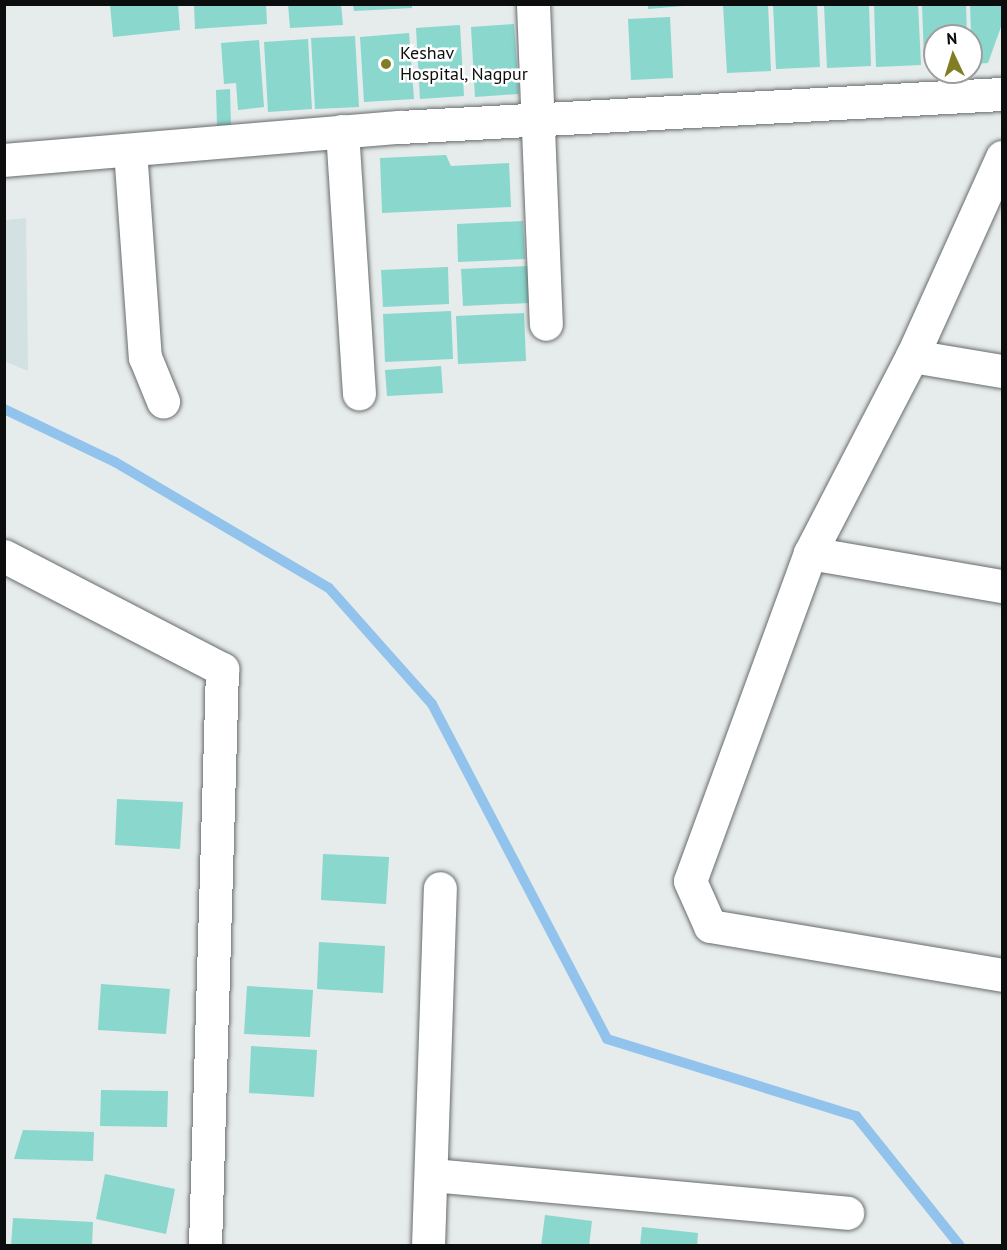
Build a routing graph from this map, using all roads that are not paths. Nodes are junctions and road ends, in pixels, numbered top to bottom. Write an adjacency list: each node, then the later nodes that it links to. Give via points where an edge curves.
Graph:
1 (533, 4): 3 (street)
2 (1002, 93): 3 (street)
3 (541, 118): 4 (street); 8 (street)
4 (342, 131): 5 (street); 11 (street)
5 (130, 150): 6 (street); 12 (street, via 145,357)
6 (4, 160)
7 (1001, 164): 9 (street)
8 (546, 324)
9 (912, 356): 10 (street); 13 (street)
10 (1002, 372)
11 (359, 393)
12 (163, 401)
13 (810, 553): 15 (street); 17 (street, via 690,880 710,926)
14 (4, 556): 20 (street, via 222,669)
15 (1002, 586)
16 (440, 888): 18 (street)
17 (1002, 975)
18 (432, 1175): 19 (street); 21 (street)
19 (847, 1213)
20 (205, 1245)
21 (428, 1245)

